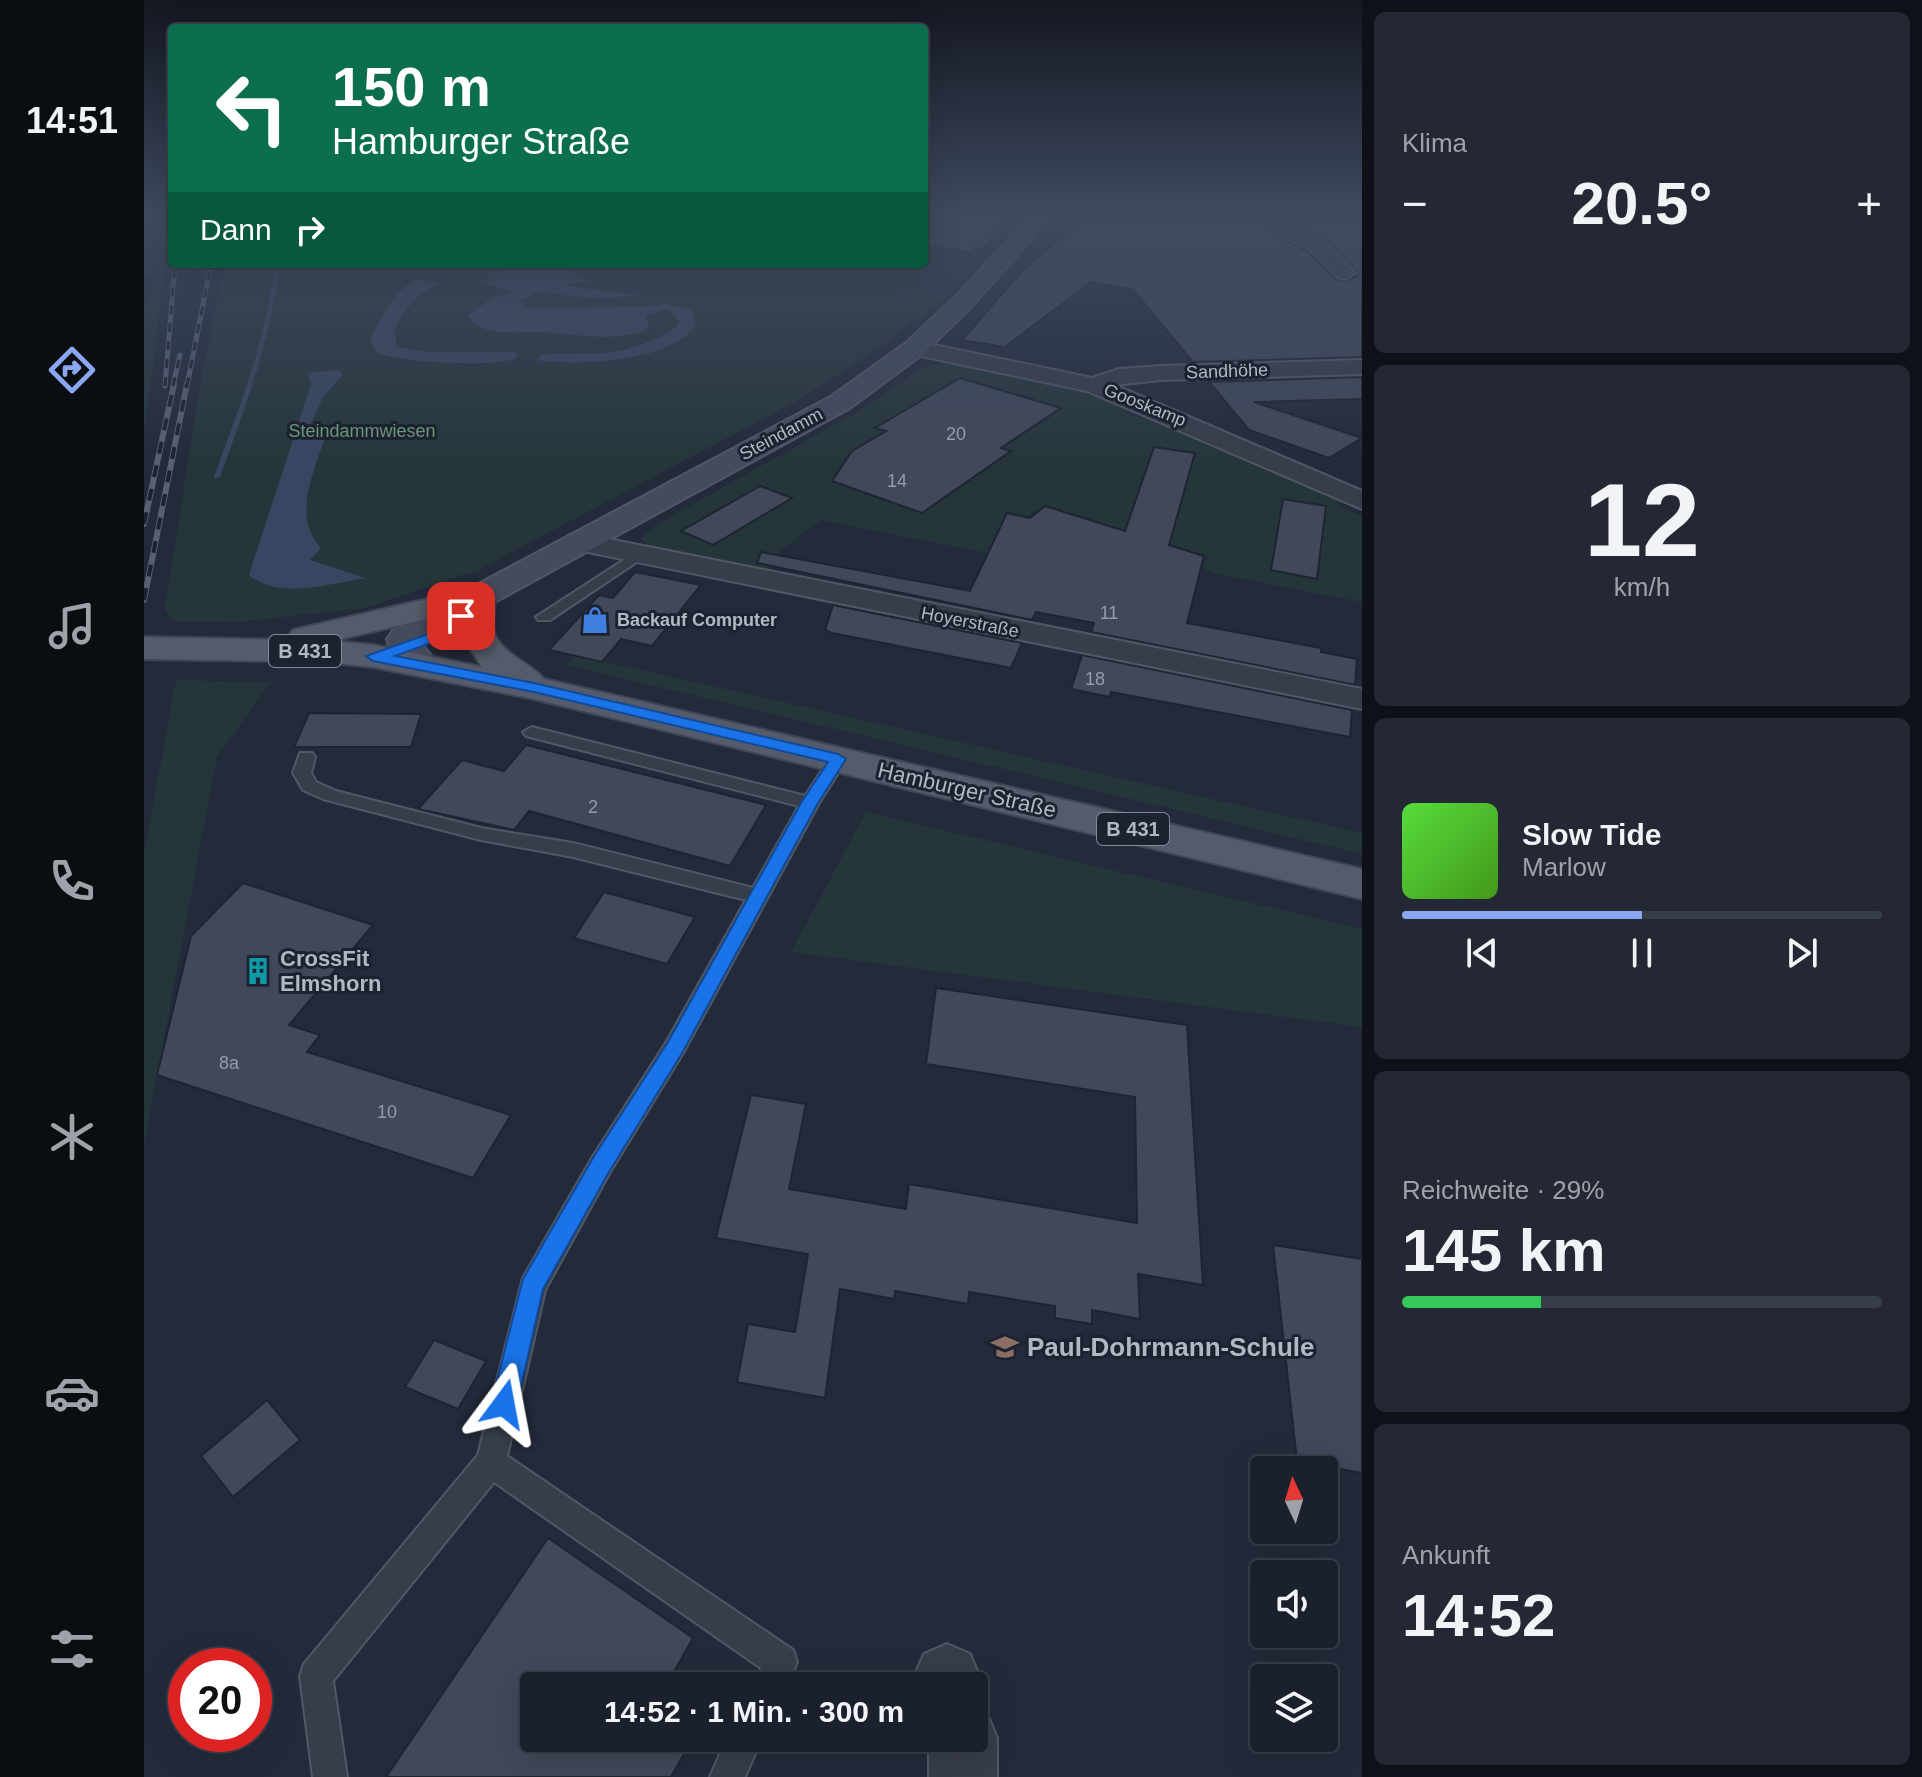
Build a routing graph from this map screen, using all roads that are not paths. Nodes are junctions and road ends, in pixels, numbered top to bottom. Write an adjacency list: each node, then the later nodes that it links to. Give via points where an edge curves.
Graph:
1 (967, 298): 2 (street, Steindamm)
2 (915, 348): 4 (street, Gooskamp); 6 (street, Steindamm, via 841,402)
3 (1362, 367): 4 (street, Sandhöhe, via 1161,373 1119,376)
4 (1094, 385): 5 (street, Gooskamp)
5 (1362, 501)
6 (578, 542): 7 (street, Hoyerstraße); 8 (street, Steindamm)
7 (636, 556): 9 (lane); 14 (street, Hoyerstraße)
8 (479, 597): 11 (main road, via 328,633); 12 (street, Steindamm, via 442,634); 13 (main road, via 476,632 492,657)
9 (544, 617)
10 (144, 648): 11 (main road, Hamburger Straße / B 431)
11 (236, 648): 12 (main road, Hamburger Straße / B 431)
12 (400, 656): 13 (main road, Hamburger Straße / B 431)
13 (534, 688): 17 (main road, Hamburger Straße / B 431)
14 (1362, 699)
15 (532, 732): 18 (lane)
16 (306, 757): 20 (lane, via 302,773 309,786 330,795)
17 (838, 759): 18 (lane); 19 (main road, Hamburger Straße / B 431)
18 (810, 803): 20 (lane)
19 (1362, 884)
20 (760, 897): 21 (lane, via 532,1287)
21 (491, 1462): 22 (lane, via 781,1662); 25 (lane, via 316,1676)
22 (776, 1672)
23 (739, 1752): 26 (lane)
24 (960, 1752): 27 (street)
25 (330, 1777)
26 (727, 1777)
27 (963, 1777)

